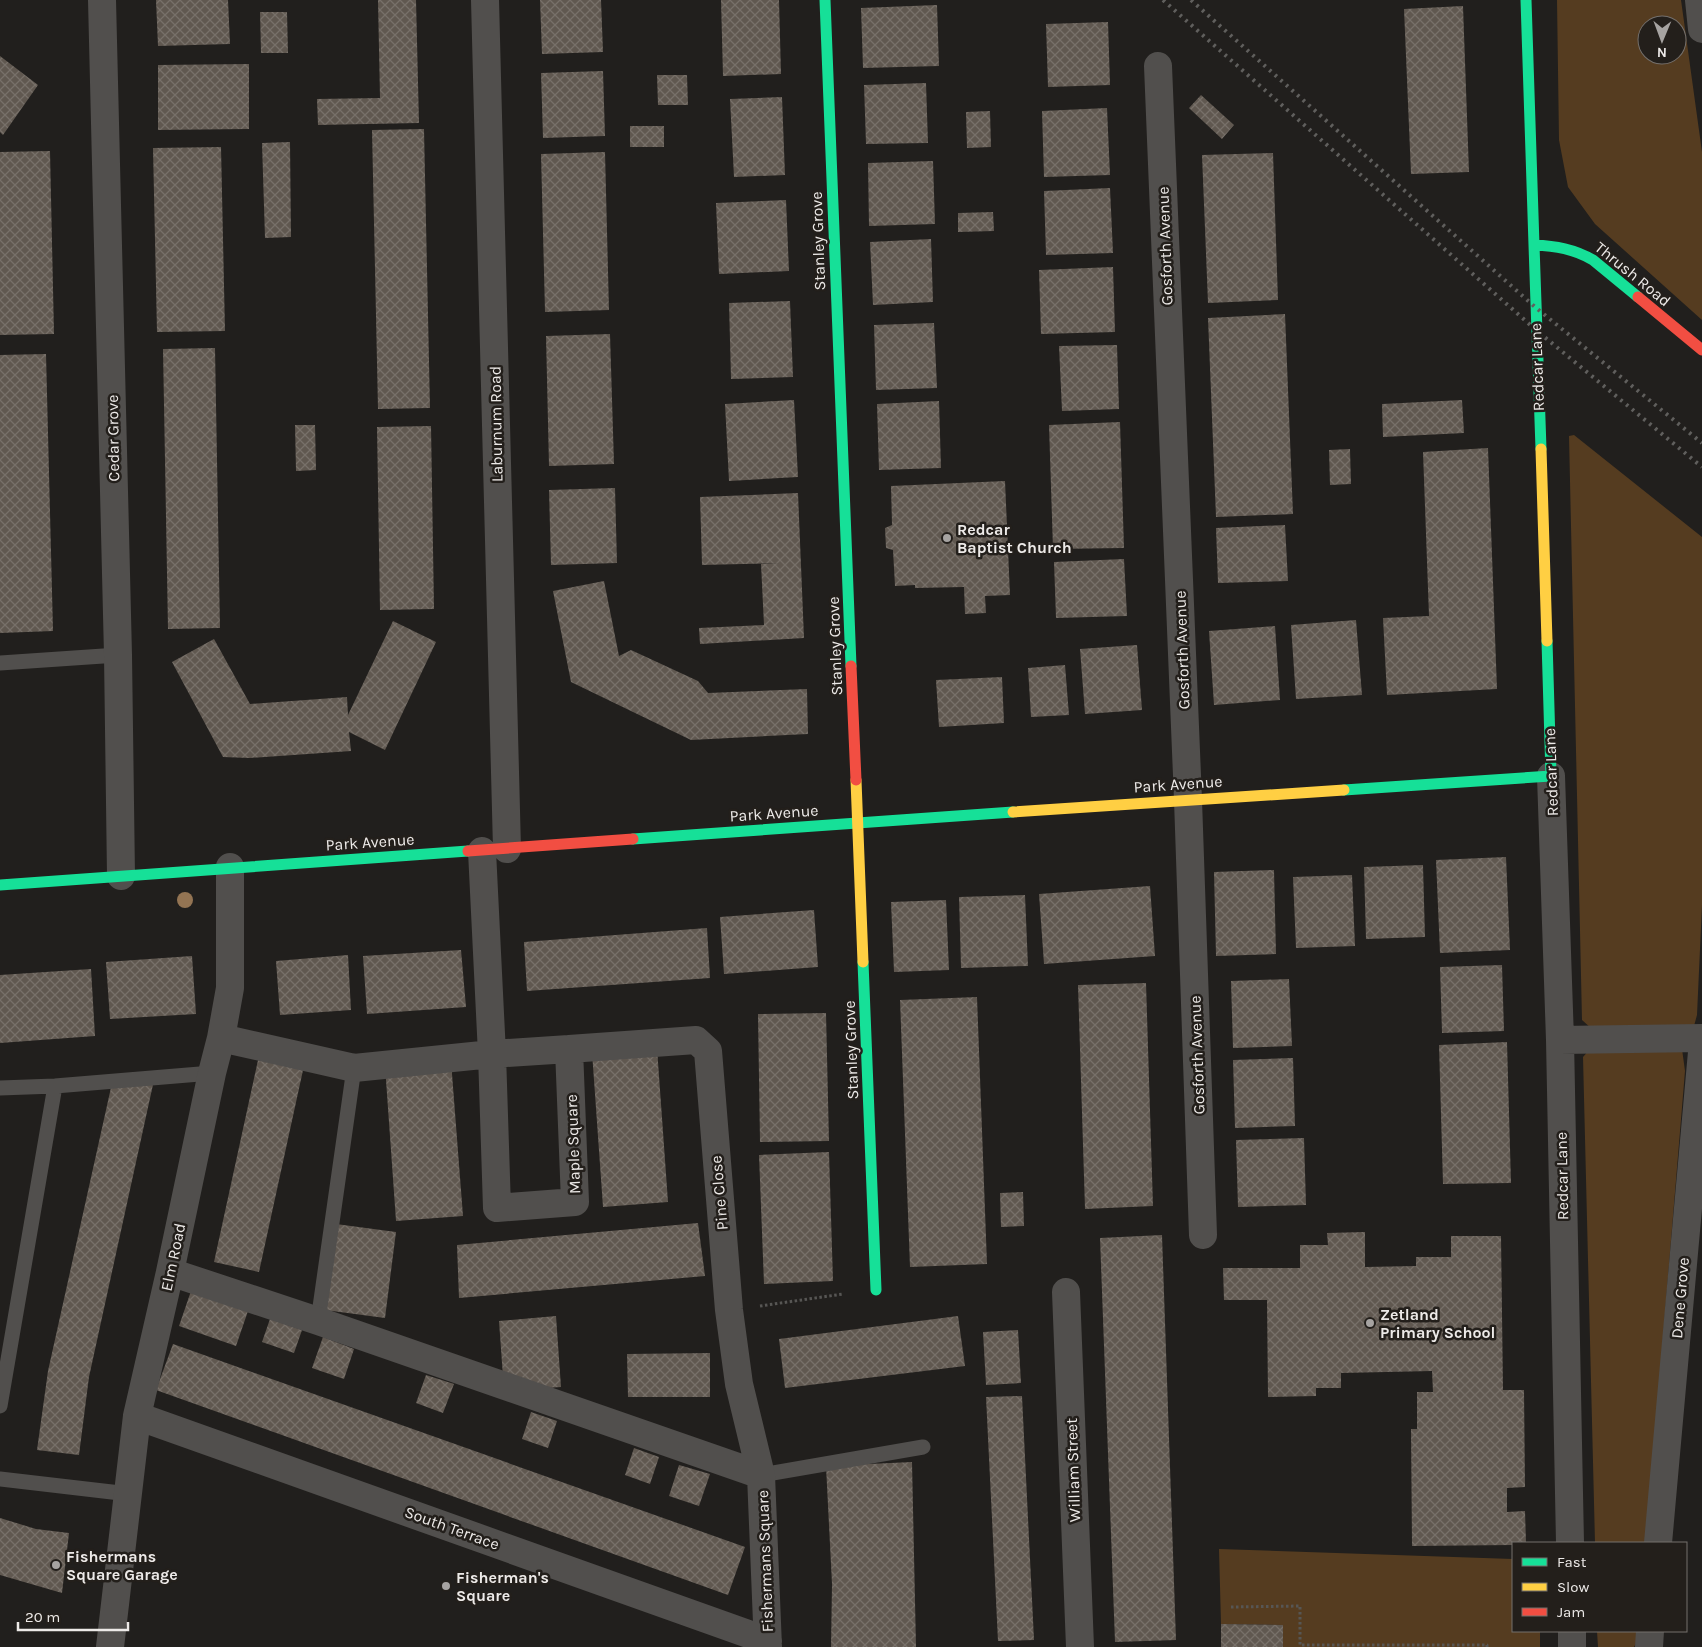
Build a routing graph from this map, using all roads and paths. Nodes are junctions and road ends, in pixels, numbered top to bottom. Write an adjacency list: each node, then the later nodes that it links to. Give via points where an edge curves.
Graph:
1 (102, 0): 10 (street, Cedar Grove)
2 (485, 0): 15 (street, Laburnum Road)
3 (825, 0): 14 (main road, Stanley Grove)
4 (1526, 0): 8 (main road, Redcar Lane)
5 (1699, 0): 6 (street)
6 (1702, 29)
7 (1158, 66): 13 (street, Gosforth Avenue)
8 (1534, 245): 9 (main road, Thrush Road, via 1559,246 1585,255); 12 (main road, Redcar Lane)
9 (1702, 350)
10 (118, 655): 11 (lane); 17 (street, Cedar Grove)
11 (0, 664)
12 (1551, 776): 13 (main road, Park Avenue); 21 (street, Redcar Lane)
13 (1188, 800): 14 (main road, Park Avenue); 29 (street, Gosforth Avenue)
14 (858, 823): 15 (main road, Park Avenue); 31 (main road, Stanley Grove)
15 (495, 850): 16 (main road, Park Avenue); 24 (street, Maple Square)
16 (230, 867): 17 (main road, Park Avenue); 19 (street, Elm Road, via 230,988)
17 (121, 876): 18 (main road, Park Avenue)
18 (0, 885)
19 (221, 1038): 25 (street); 26 (street, Elm Road)
20 (1702, 1038): 21 (street)
21 (1560, 1040): 41 (street, Redcar Lane)
22 (569, 1049): 24 (street); 24 (street, Maple Square, via 575,1202 497,1208); 33 (street, Pine Close, via 696,1040 708,1051)
23 (1702, 1052): 42 (street, Dene Grove)
24 (492, 1054): 25 (street)
25 (354, 1068): 34 (lane)
26 (212, 1073): 27 (lane); 30 (street, Elm Road)
27 (55, 1086): 28 (lane); 35 (lane)
28 (0, 1088)
29 (1203, 1235)
30 (170, 1272): 34 (street); 36 (street, Elm Road)
31 (876, 1290): 33 (path)
32 (1066, 1292): 48 (street, William Street)
33 (728, 1310): 38 (street, Pine Close, via 739,1384)
34 (318, 1321): 38 (street)
35 (0, 1406)
36 (137, 1416): 40 (street, Elm Road); 46 (street, South Terrace)
37 (923, 1447): 38 (lane)
38 (761, 1475): 46 (street, Fishermans Square)
39 (0, 1479): 40 (lane)
40 (129, 1494): 47 (street, Elm Road)
41 (1570, 1542)
42 (1658, 1542)
43 (1231, 1607): 49 (path, via 1300,1606 1300,1645)
44 (1572, 1632): 50 (street)
45 (1650, 1632): 51 (street)
46 (768, 1644)
47 (110, 1647)
48 (1080, 1647)
49 (1487, 1647)
50 (1572, 1647)
51 (1649, 1647)

